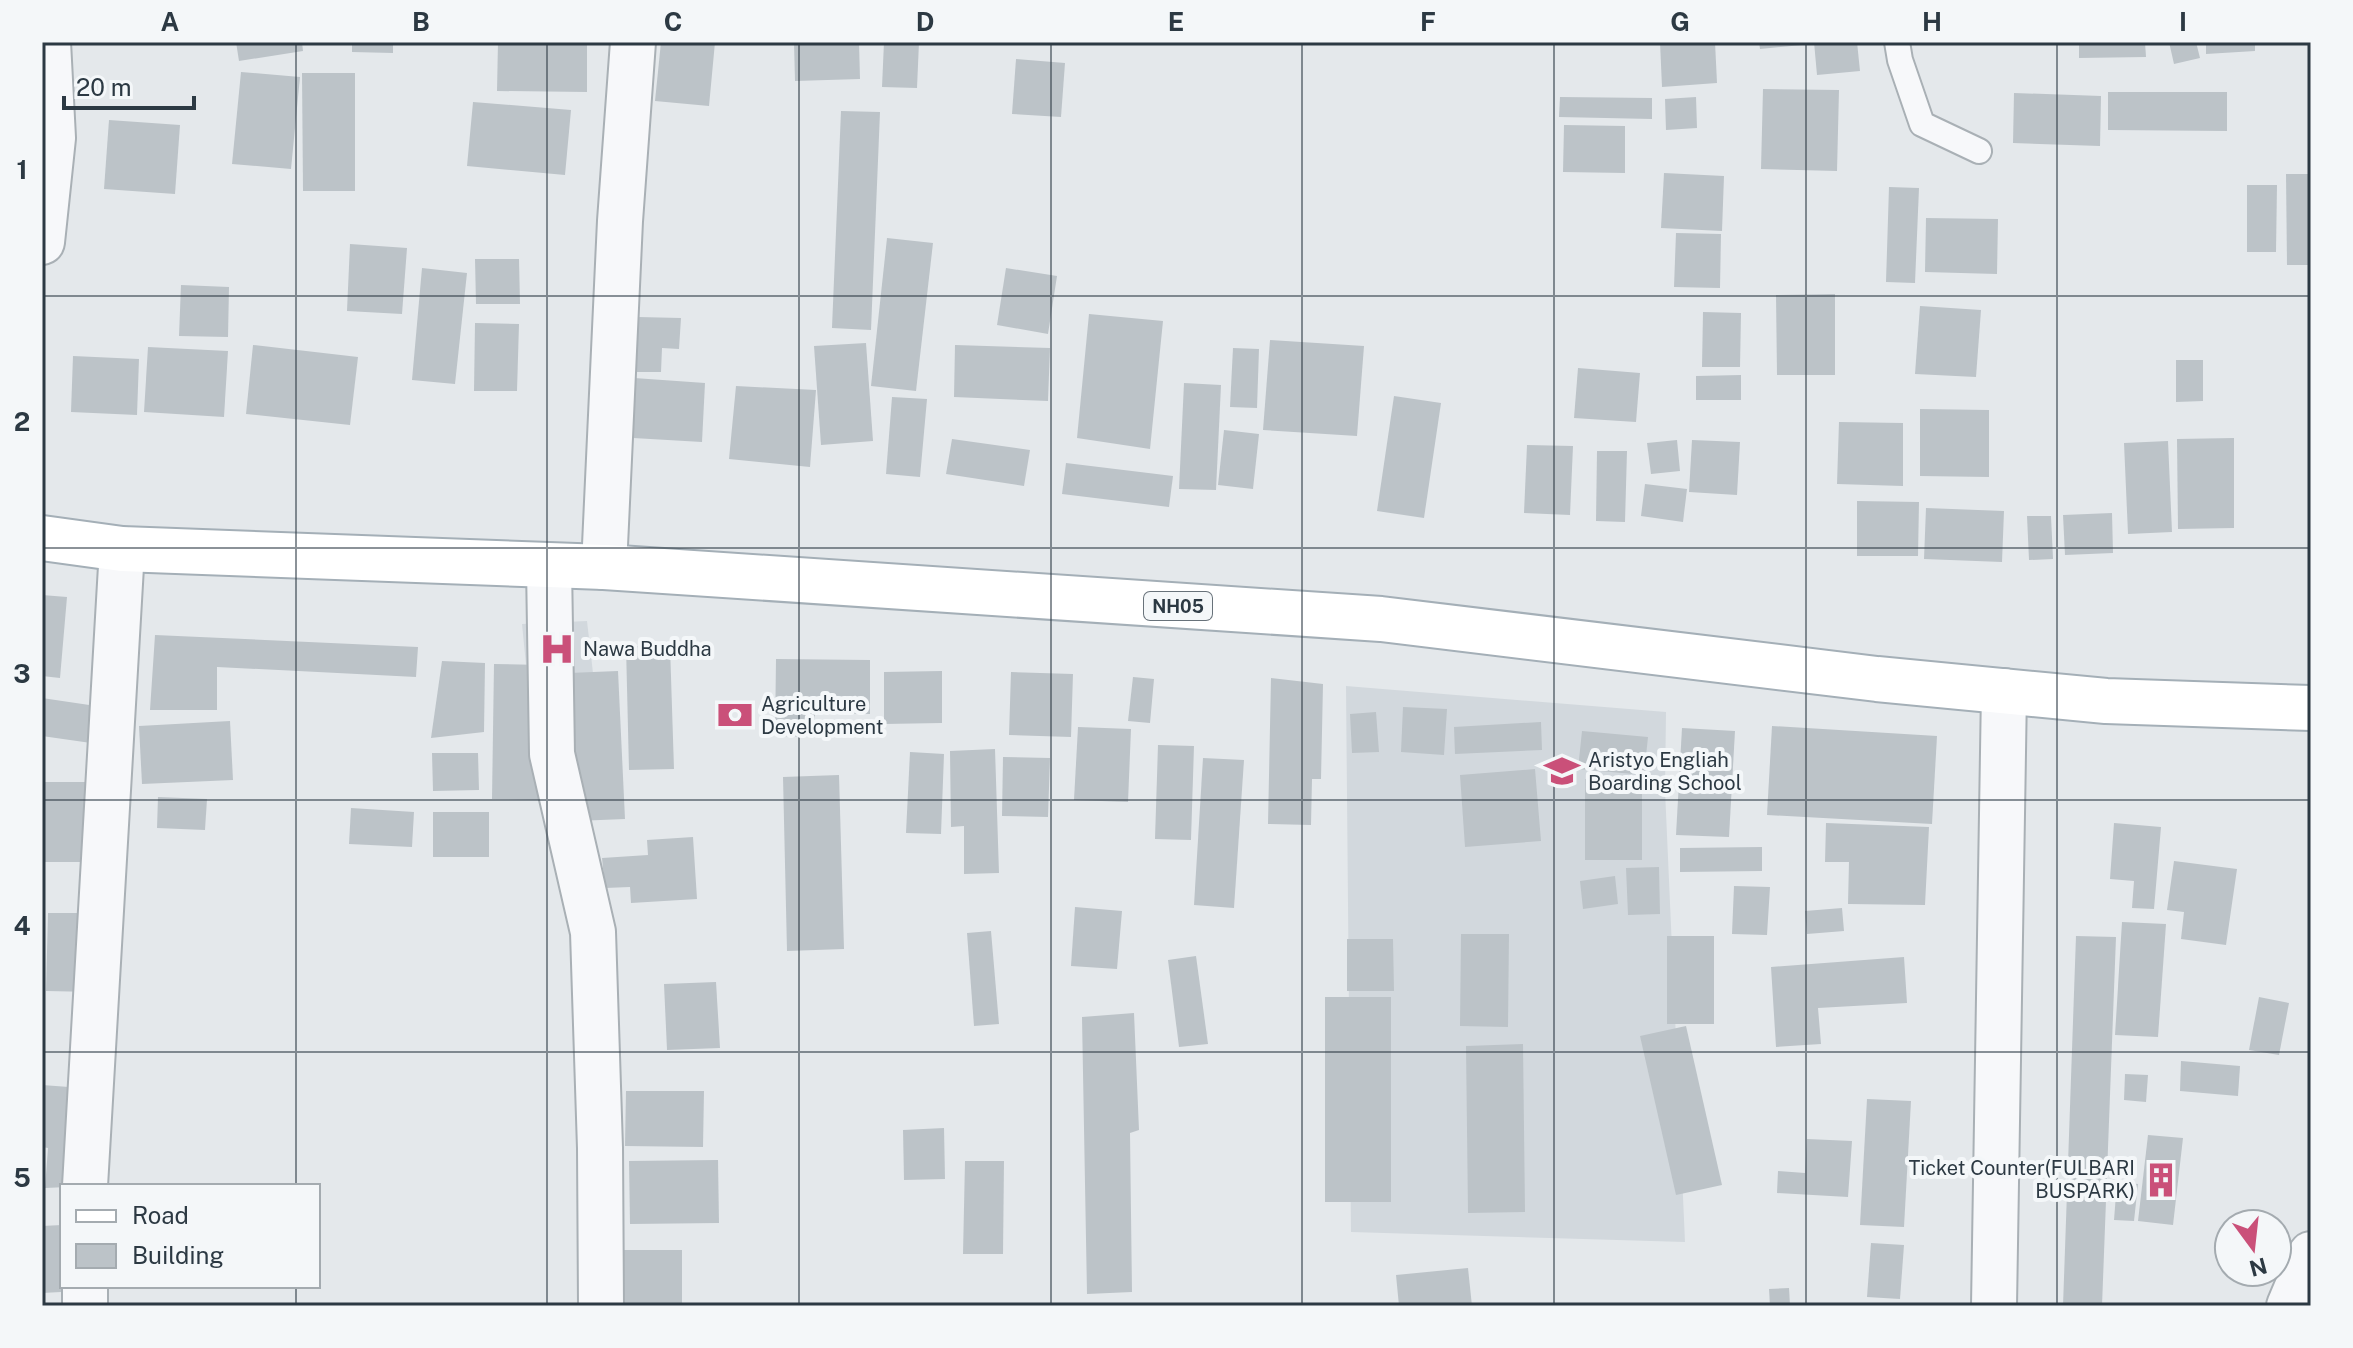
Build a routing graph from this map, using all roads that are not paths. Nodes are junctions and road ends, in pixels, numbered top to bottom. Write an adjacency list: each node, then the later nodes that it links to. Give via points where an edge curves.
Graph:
1 (48, 42): 5 (street, via 53,138)
2 (633, 42): 9 (street)
3 (1897, 42): 4 (lane, via 1922,124)
4 (1979, 151)
5 (42, 242)
6 (42, 538): 7 (main road, NH05)
7 (122, 549): 8 (main road, NH05); 12 (street)
8 (549, 566): 9 (main road, NH05); 14 (street, via 552,754 593,932)
9 (604, 567): 10 (main road, NH05, via 1381,619)
10 (2004, 691): 11 (main road, NH05, via 2106,701); 15 (street)
11 (2311, 708)
12 (85, 1184)
13 (2311, 1254): 16 (street)
14 (601, 1306)
15 (1994, 1306)
16 (2289, 1306)

